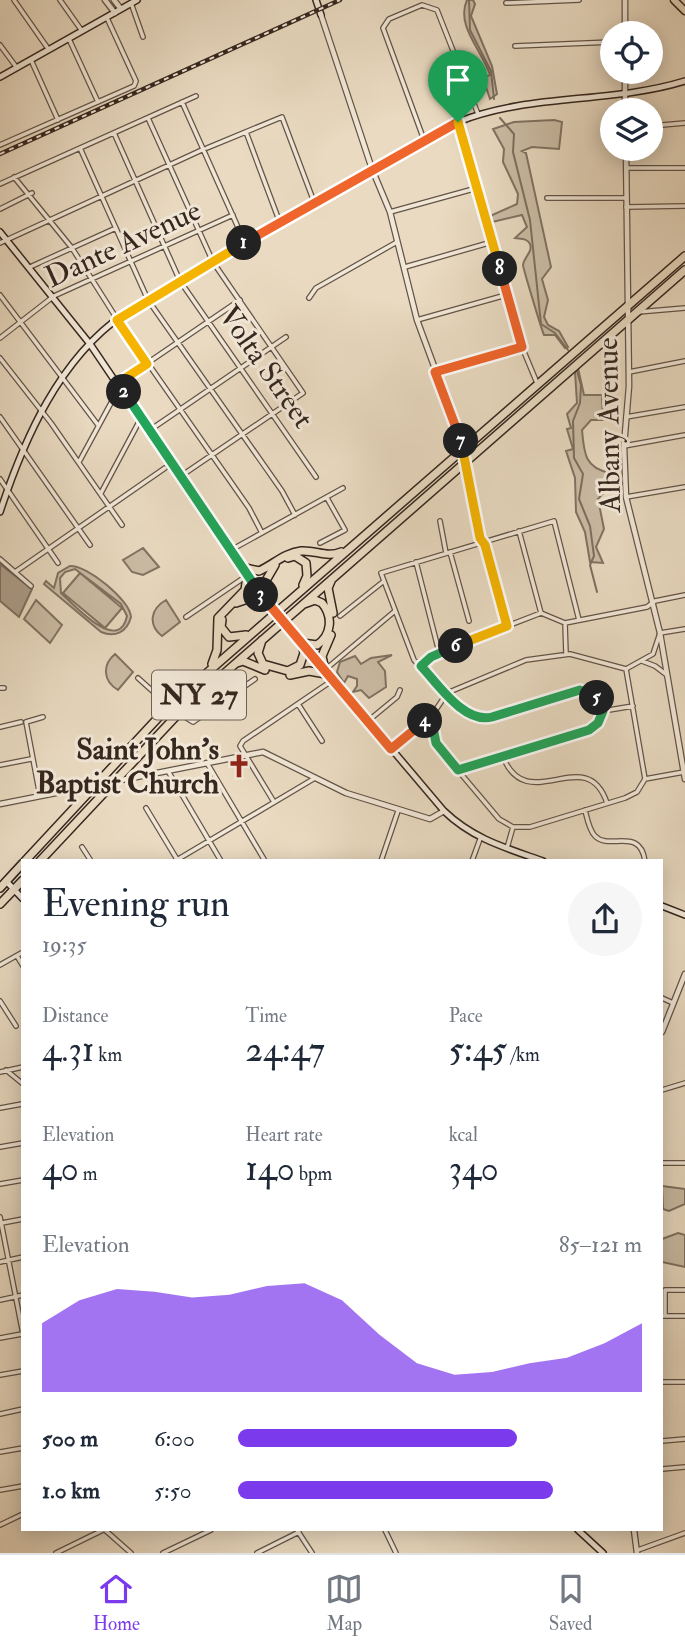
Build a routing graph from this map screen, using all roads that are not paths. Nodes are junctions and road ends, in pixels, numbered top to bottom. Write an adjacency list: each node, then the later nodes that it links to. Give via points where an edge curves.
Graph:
1 (14, 0): 22 (street)
2 (60, 0): 16 (street)
3 (105, 0): 11 (street)
4 (114, 0): 11 (street)
5 (316, 0): 13 (main road)
6 (579, 0): 10 (street)
7 (625, 0): 15 (street)
8 (674, 0): 12 (main road)
9 (134, 2): 11 (main road); 17 (street)
10 (506, 3)
11 (118, 11): 14 (main road)
12 (685, 11)
13 (321, 15): 48 (street)
14 (107, 18): 16 (main road); 30 (street, via 135,84)
15 (625, 21)
16 (82, 31): 18 (main road)
17 (143, 37)
18 (69, 39): 22 (main road); 30 (street)
19 (600, 42): 21 (street)
20 (0, 45): 24 (street)
21 (515, 46)
22 (49, 50): 23 (main road)
23 (31, 60): 24 (main road); 34 (street)
24 (17, 68): 25 (main road)
25 (0, 77)
26 (685, 81): 28 (main road)
27 (625, 84): 28 (street)
28 (625, 95): 32 (main road, via 518,104)
29 (196, 96): 31 (street)
30 (98, 102): 34 (street)
31 (182, 102): 33 (street); 43 (street)
32 (478, 114): 35 (main road); 40 (street, via 434,8 422,5 389,19 383,29)
33 (148, 118): 39 (street); 45 (street)
34 (58, 120): 41 (street)
35 (458, 122): 40 (main road); 52 (street)
36 (685, 123): 37 (street)
37 (663, 125)
38 (246, 131): 43 (street); 57 (street, via 282,117); 64 (street)
39 (114, 133): 42 (street); 50 (street, Volta Street)
40 (424, 140): 48 (main road)
41 (0, 145)
42 (80, 148): 49 (street); 54 (street)
43 (205, 148): 45 (street); 62 (street)
44 (626, 161): 46 (street, Albany Avenue)
45 (170, 165): 50 (street); 66 (street)
46 (626, 168): 47 (street); 56 (street, Albany Avenue)
47 (685, 168)
48 (372, 169): 57 (main road); 61 (street)
49 (14, 177): 51 (street); 53 (street)
50 (135, 180): 54 (street); 73 (street, Volta Street)
51 (0, 184)
52 (477, 188): 61 (street); 70 (street)
53 (30, 194): 60 (street); 63 (street)
54 (101, 195): 63 (street); 65 (street)
55 (547, 198): 56 (street)
56 (626, 198): 58 (street, Albany Avenue)
57 (314, 202): 64 (main road)
58 (626, 206): 59 (street); 89 (street, Albany Avenue)
59 (685, 206)
60 (0, 209)
61 (390, 212): 69 (street)
62 (233, 215): 66 (street, Dante Avenue); 72 (street)
63 (48, 218): 68 (street); 74 (street)
64 (280, 223): 72 (main road)
65 (116, 228): 74 (street); 76 (street)
66 (199, 231): 73 (street, Dante Avenue); 77 (street)
67 (0, 232): 68 (main road)
68 (6, 238): 71 (street); 78 (main road)
69 (399, 242): 79 (street); 86 (street, via 316,288)
70 (492, 242): 79 (street); 84 (street)
71 (0, 243)
72 (245, 243): 77 (main road)
73 (165, 246): 76 (street, Dante Avenue); 82 (street, Volta Street)
74 (72, 248): 78 (street); 81 (street)
75 (685, 256): 89 (highway, NY 27)
76 (130, 262): 81 (street, Dante Avenue); 87 (street)
77 (213, 262): 82 (main road); 88 (street)
78 (30, 267): 85 (main road)
79 (405, 267): 93 (street)
80 (685, 270): 91 (highway, NY 27)
81 (94, 278): 85 (street, Dante Avenue); 92 (street)
82 (180, 281): 87 (main road); 95 (street, Volta Street)
83 (0, 295): 96 (street)
84 (507, 295): 93 (street); 102 (street)
85 (54, 296): 96 (street, Dante Avenue); 100 (main road)
86 (309, 298)
87 (148, 300): 92 (main road); 99 (street)
88 (240, 300): 95 (street); 101 (street)
89 (626, 305): 94 (street, Albany Avenue); 110 (highway, NY 27)
90 (685, 308): 91 (street)
91 (636, 312): 94 (highway, NY 27)
92 (117, 320): 100 (main road); 105 (street)
93 (417, 320): 107 (street)
94 (627, 320): 108 (street, Albany Avenue); 128 (highway, NY 27)
95 (209, 321): 99 (street); 106 (street, Volta Street)
96 (20, 322): 98 (street, Dante Avenue); 109 (street)
97 (286, 337): 101 (street)
98 (0, 338)
99 (178, 343): 105 (street); 112 (street)
100 (90, 344): 109 (main road); 111 (main road)
101 (272, 346): 106 (street); 116 (street, via 303,393)
102 (522, 347): 107 (street); 110 (street)
103 (0, 358): 115 (street)
104 (685, 361): 108 (street)
105 (147, 364): 111 (street); 114 (street)
106 (240, 368): 112 (street); 116 (street, Volta Street)
107 (435, 372): 125 (street)
108 (629, 372): 118 (street, Albany Avenue)
109 (63, 377): 115 (main road); 120 (street)
110 (537, 383): 125 (highway, NY 27)
111 (120, 386): 119 (main road); 120 (street)
112 (209, 389): 114 (street); 122 (street)
113 (685, 407): 118 (street)
114 (179, 410): 121 (street); 127 (street)
115 (43, 412): 126 (main road); 129 (street)
116 (272, 414): 122 (street); 132 (street, Volta Street)
117 (0, 417): 126 (street)
118 (626, 417): 124 (street, Albany Avenue)
119 (141, 418): 121 (main road); 137 (street)
120 (98, 425): 129 (street)
121 (150, 430): 131 (main road)
122 (242, 435): 127 (street); 142 (street)
123 (685, 435): 124 (street)
124 (624, 446): 139 (street, Albany Avenue)
125 (463, 448): 128 (street); 151 (highway, NY 27)
126 (23, 450): 136 (main road); 145 (street)
127 (210, 456): 131 (street); 147 (street)
128 (465, 461): 148 (street); 160 (highway, NY 27)
129 (79, 462): 137 (street)
130 (165, 468): 140 (street)
131 (181, 476): 153 (main road)
132 (316, 477)
133 (0, 479): 136 (street)
134 (685, 487): 139 (street)
135 (344, 488): 138 (street)
136 (7, 491): 141 (main road); 152 (street)
137 (101, 494): 140 (street)
138 (327, 497): 142 (street); 149 (street, via 345,530)
139 (625, 497): 166 (street, Albany Avenue)
140 (110, 507): 144 (street); 145 (street)
141 (0, 512)
142 (295, 515): 147 (street)
143 (440, 521): 154 (street)
144 (122, 526)
145 (78, 528): 150 (street); 152 (street)
146 (519, 531): 148 (street); 170 (street); 173 (street, via 554,521)
147 (262, 533): 153 (street)
148 (483, 542): 154 (street); 176 (street)
149 (320, 543)
150 (90, 545)
151 (348, 548): 158 (highway, via 333,555 287,554 259,571); 164 (highway, NY 27)
152 (48, 549): 157 (street); 159 (street)
153 (231, 550): 158 (main road)
154 (448, 553): 156 (street); 174 (street)
155 (0, 559): 159 (street)
156 (416, 562): 162 (street, via 381,573); 182 (street)
157 (58, 563)
158 (241, 568): 161 (main road)
159 (15, 572): 163 (street)
160 (337, 573): 168 (highway, NY 27); 189 (highway, via 328,588 333,627 321,656)
161 (247, 576): 167 (main road); 172 (street); 188 (highway, via 245,590 218,618 217,650)
162 (384, 581): 169 (street); 171 (street)
163 (31, 586)
164 (299, 591): 167 (highway, via 308,569 301,558 289,557 267,575 264,584); 178 (highway, NY 27)
165 (685, 595): 166 (street)
166 (652, 604): 173 (street); 179 (street, Albany Avenue)
167 (270, 605): 178 (highway, via 247,598 226,613 221,627 224,633 236,638); 181 (main road, bridge)
168 (299, 607): 180 (highway, NY 27); 181 (highway, via 315,600 322,603 330,626 322,642)
169 (395, 611): 185 (street, via 414,660); 189 (street)
170 (541, 613): 175 (street); 176 (street)
171 (340, 616)
172 (186, 617)
173 (579, 620): 175 (street)
174 (468, 621)
175 (565, 623): 183 (street)
176 (507, 626): 182 (street)
177 (685, 629): 179 (street)
178 (249, 634): 188 (highway, NY 27)
179 (660, 634): 184 (street, via 653,654); 190 (street, Albany Avenue)
180 (264, 636): 181 (highway, via 259,659 278,670 295,670 300,665); 186 (highway, NY 27)
181 (302, 643): 189 (main road)
182 (440, 653): 185 (street)
183 (566, 654): 187 (street); 194 (street, via 526,660)
184 (642, 661): 187 (street); 190 (street)
185 (421, 666): 194 (street)
186 (230, 667): 189 (highway, via 243,661 278,674 317,671); 199 (highway, NY 27)
187 (626, 669): 197 (street)
188 (206, 672): 196 (highway, NY 27)
189 (328, 675): 195 (street); 202 (main road)
190 (667, 675): 214 (street, Albany Avenue)
191 (138, 678): 196 (street)
192 (255, 679): 199 (street, via 193,722)
193 (400, 690): 202 (street)
194 (447, 693): 198 (street, via 477,718 580,690 596,697); 201 (street)
195 (298, 704): 205 (street); 207 (street, via 243,741 240,746)
196 (169, 706): 219 (highway, NY 27)
197 (633, 706): 198 (street); 216 (street)
198 (603, 711): 208 (street, via 589,730)
199 (178, 713): 218 (highway, NY 27)
200 (43, 717): 221 (street, via 26,722)
201 (431, 717): 206 (street); 212 (street, via 436,743)
202 (368, 721): 206 (main road)
203 (21, 722): 204 (street)
204 (0, 727)
205 (322, 741)
206 (391, 749): 229 (main road)
207 (245, 754): 210 (street); 215 (street, via 263,752); 223 (street)
208 (503, 757): 212 (street); 224 (street, via 513,775 530,783 586,778 599,786)
209 (31, 759): 211 (street)
210 (207, 763): 213 (street); 230 (street)
211 (0, 765)
212 (458, 770): 231 (street, via 499,819)
213 (168, 771): 218 (street); 233 (street)
214 (684, 772): 216 (street); 217 (street, Albany Avenue)
215 (315, 778): 223 (street); 228 (street)
216 (645, 779): 224 (street, via 631,796)
217 (685, 779)
218 (114, 780): 219 (street); 237 (highway, NY 27)
219 (96, 784): 220 (street); 222 (highway, NY 27)
220 (73, 789): 221 (street); 222 (highway)
221 (40, 796): 225 (street)
222 (79, 802): 236 (highway, NY 27)
223 (274, 802): 230 (street)
224 (607, 803): 227 (street)
225 (0, 804)
226 (146, 808): 239 (street)
227 (585, 810): 231 (street, via 530,827); 246 (street, via 595,836 636,844)
228 (398, 811): 229 (street, via 430,820); 243 (street)
229 (443, 811): 232 (main road)
230 (241, 822): 233 (street); 242 (street)
231 (513, 827): 235 (street)
232 (480, 839): 235 (main road); 244 (street)
233 (209, 841): 240 (street); 241 (street)
234 (82, 847): 238 (street)
235 (507, 848): 245 (main road)
236 (27, 859)
237 (44, 859)
238 (90, 859)
239 (176, 859)
240 (180, 859)
241 (220, 859)
242 (264, 859)
243 (382, 859)
244 (473, 859)
245 (537, 859)
246 (645, 859)
247 (21, 865): 248 (highway, NY 27)
248 (6, 881): 250 (highway, NY 27); 251 (main road)
249 (21, 882): 251 (highway)
250 (0, 888)
251 (15, 888): 252 (main road); 253 (highway)
252 (21, 896)
253 (0, 904)
254 (663, 906): 255 (main road)
255 (685, 915)
256 (21, 953): 257 (street)
257 (16, 955): 258 (street); 259 (street)
258 (21, 963)
259 (0, 965)
260 (685, 974): 263 (street)
261 (663, 998): 263 (street)
262 (0, 1001): 264 (street)
263 (673, 1003): 265 (street)
264 (16, 1026)
265 (663, 1026)
266 (21, 1067): 267 (street)
267 (6, 1070): 268 (street); 269 (street)
268 (0, 1072)
269 (21, 1082)
270 (685, 1083): 271 (street)
271 (663, 1090)
272 (21, 1104): 273 (street)
273 (0, 1108)
274 (21, 1143): 275 (street)
275 (0, 1147)
276 (663, 1163): 277 (street)
277 (685, 1163)
278 (21, 1180): 279 (street)
279 (0, 1184)
280 (21, 1219): 281 (street)
281 (0, 1221): 283 (street)
282 (21, 1257): 283 (street)
283 (8, 1260): 284 (street); 287 (street)
284 (0, 1262)
285 (685, 1290): 289 (street, via 665,1290)
286 (21, 1296): 287 (street)
287 (15, 1297): 288 (street); 291 (street)
288 (0, 1300)
289 (663, 1316): 290 (street)
290 (685, 1316)
291 (21, 1325)
292 (21, 1334): 293 (street)
293 (0, 1338)
294 (21, 1371): 295 (street)
295 (0, 1376)
296 (663, 1382): 297 (street)
297 (685, 1382)
298 (21, 1409): 299 (street)
299 (0, 1413)
300 (685, 1439): 301 (street)
301 (663, 1441)
302 (21, 1448): 303 (street)
303 (0, 1452)
304 (685, 1467): 305 (street)
305 (663, 1469)
306 (21, 1486): 307 (street)
307 (0, 1490)
308 (21, 1515): 309 (street)
309 (0, 1525)
310 (102, 1531): 319 (street)
311 (105, 1531): 320 (street)
312 (209, 1531): 321 (street)
313 (298, 1531): 322 (street); 323 (street)
314 (385, 1531): 324 (street)
315 (579, 1531): 325 (main road)
316 (634, 1531): 318 (street)
317 (685, 1533): 318 (street)
318 (638, 1551)
319 (56, 1553)
320 (131, 1553)
321 (163, 1553)
322 (257, 1553)
323 (312, 1553)
324 (396, 1553)
325 (603, 1553)

